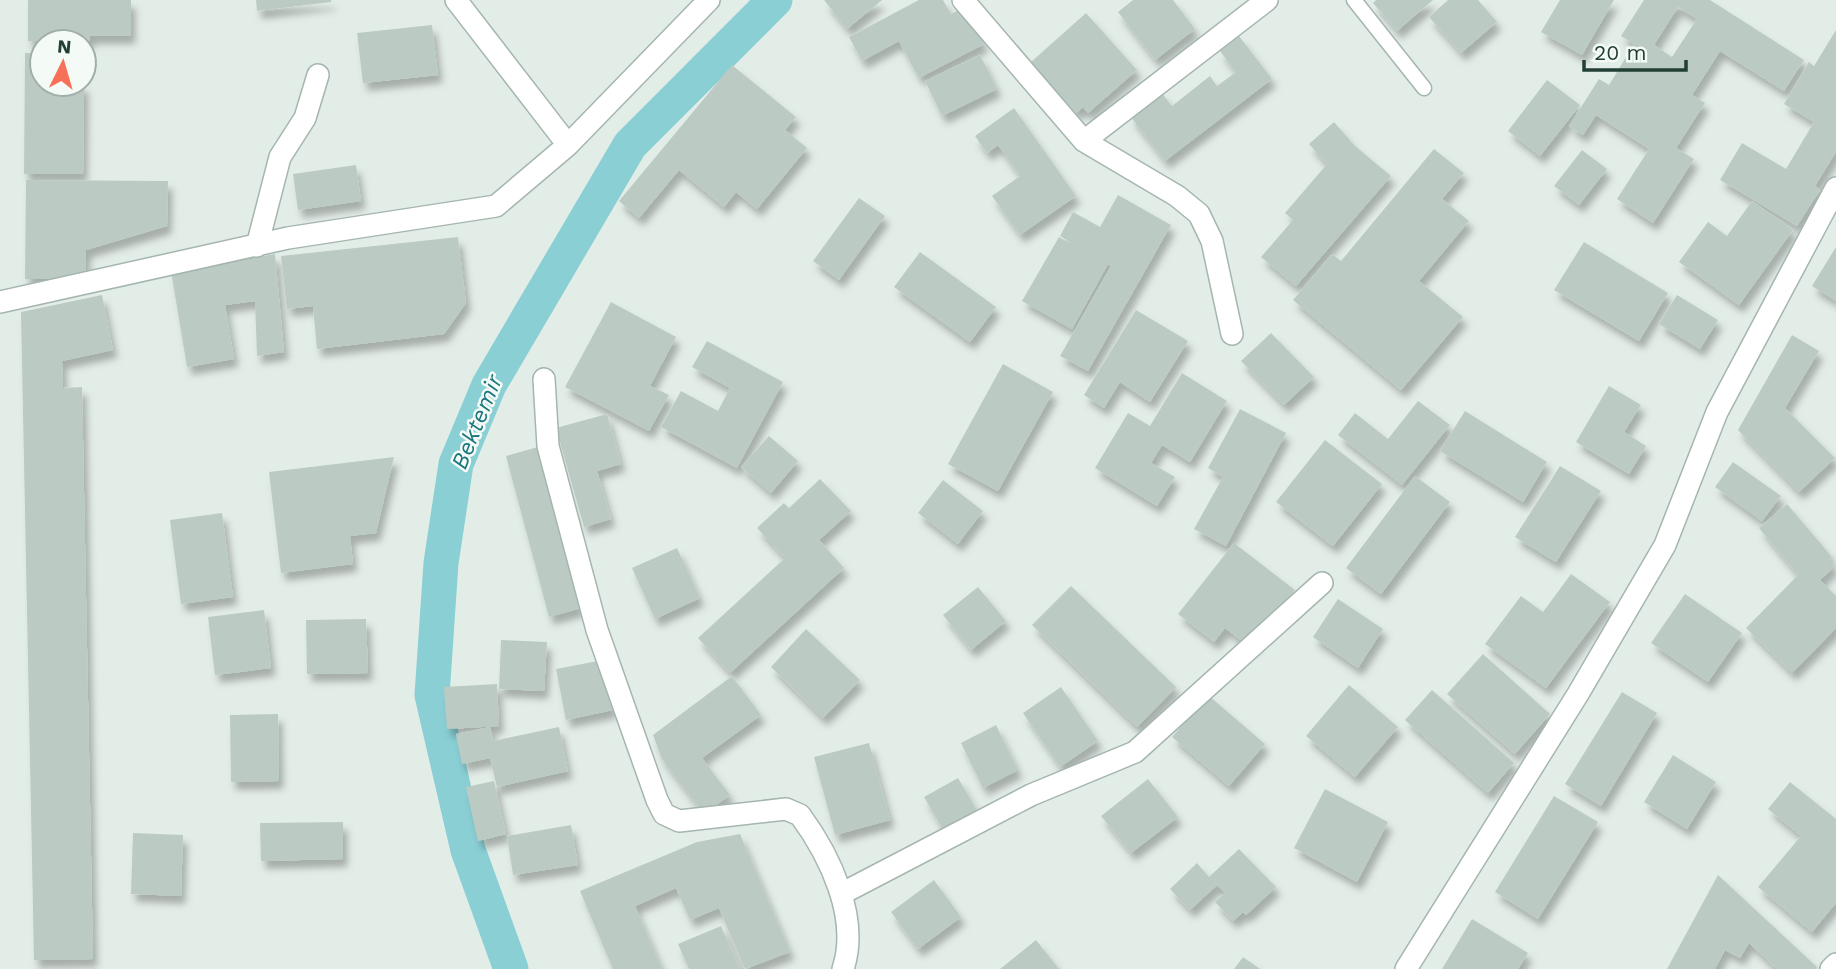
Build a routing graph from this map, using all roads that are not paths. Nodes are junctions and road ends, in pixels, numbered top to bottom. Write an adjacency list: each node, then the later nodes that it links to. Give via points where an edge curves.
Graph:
1 (456, 0): 9 (street)
2 (709, 0): 9 (street)
3 (963, 0): 8 (street)
4 (1267, 0): 8 (street)
5 (1354, 0): 7 (lane)
6 (318, 75): 11 (street, via 305,118 280,157)
7 (1424, 88)
8 (1084, 141): 13 (street, via 1199,214 1212,241)
9 (568, 145): 11 (street, via 496,206)
10 (1836, 188): 19 (street, via 1717,412 1665,545)
11 (257, 246): 12 (street)
12 (0, 302)
13 (1232, 334)
14 (544, 379): 16 (street, via 548,446 597,630 664,814 679,821 778,810 800,815)
15 (1322, 583): 16 (street, via 1135,752 1031,795)
16 (841, 894): 18 (street, via 849,930)
17 (1836, 964): 20 (street)
18 (843, 969)
19 (1406, 969)
20 (1831, 969)

